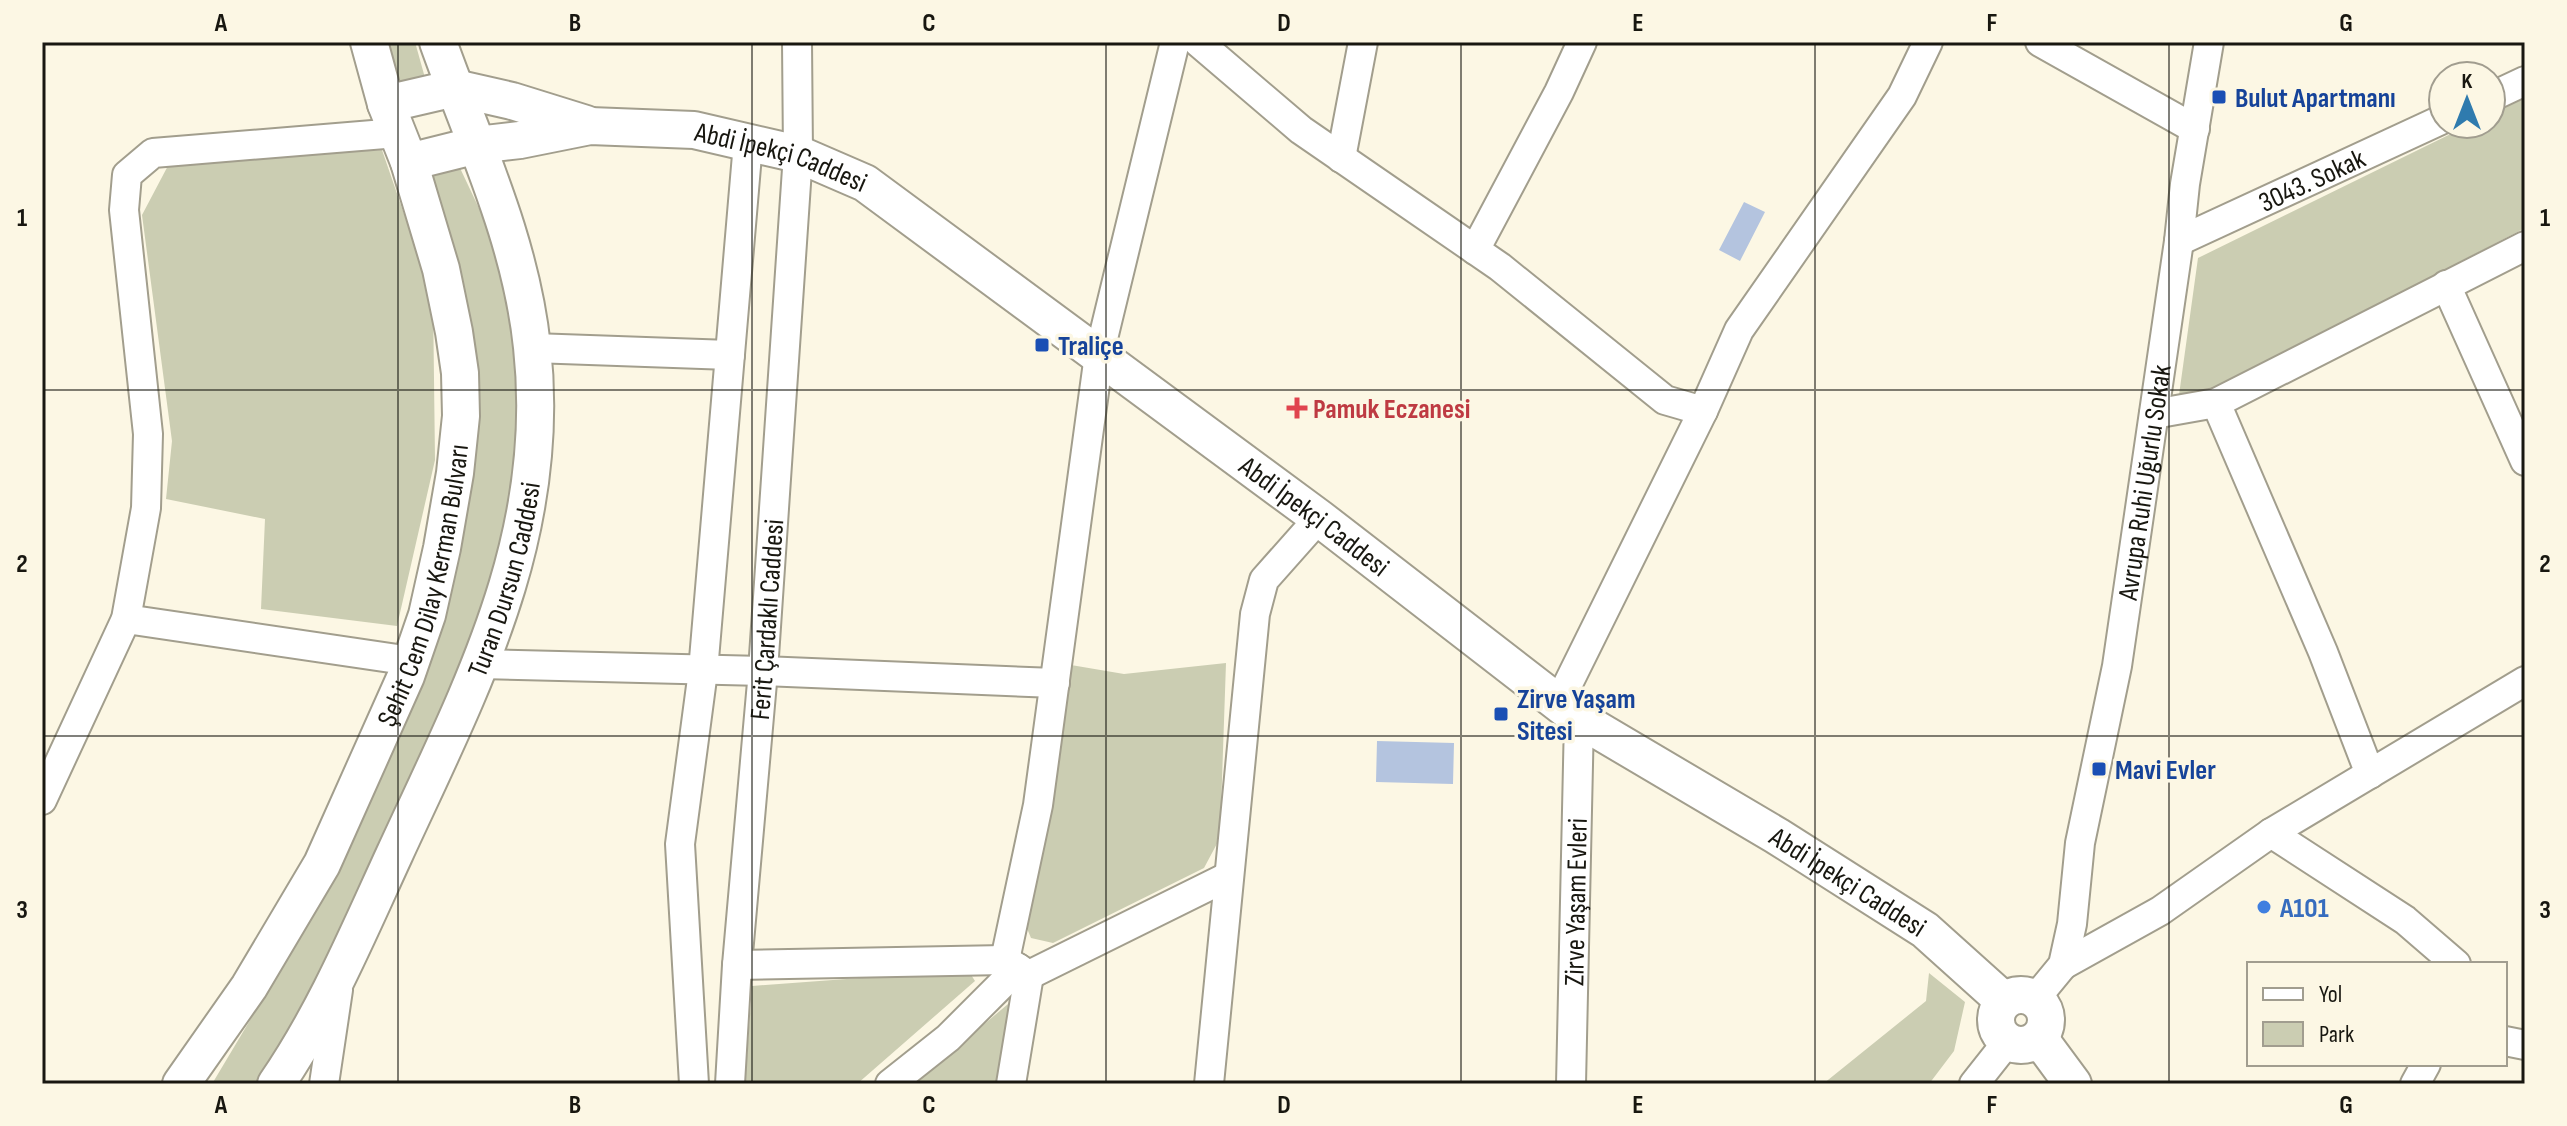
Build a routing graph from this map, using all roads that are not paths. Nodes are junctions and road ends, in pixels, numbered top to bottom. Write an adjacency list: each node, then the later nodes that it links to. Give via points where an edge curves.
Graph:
1 (369, 42): 16 (main road, Şehit Cem Dilay Kerman Bulvarı)
2 (440, 42): 11 (main road, Turan Dursun Caddesi); 12 (main road)
3 (797, 42): 20 (street, Ferit Çardaklı Caddesi)
4 (1175, 42): 29 (street)
5 (1363, 42): 21 (street)
6 (1582, 42): 25 (street)
7 (1928, 42): 31 (street, via 1902,96 1739,330)
8 (2040, 42): 15 (street)
9 (2209, 42): 15 (street, Avrupa Ruhi Uğurlu Sokak)
10 (1211, 47): 21 (street, via 1301,130)
11 (455, 88): 12 (main road); 16 (main road); 19 (main road, Turan Dursun Caddesi)
12 (512, 101): 13 (main road)
13 (590, 126): 17 (main road); 18 (main road, Abdi İpekçi Caddesi, via 694,130)
14 (2427, 126): 23 (street, 3043. Sokak)
15 (2195, 129): 23 (street, Avrupa Ruhi Uğurlu Sokak)
16 (397, 133): 19 (main road); 35 (street, via 153,153 127,175 124,210 148,434 146,508); 36 (main road, Şehit Cem Dilay Kerman Bulvarı, via 449,303 460,373 455,473 427,615)
17 (539, 136): 19 (main road); 22 (main road, via 519,154 509,173 504,190)
18 (748, 143): 20 (main road, Abdi İpekçi Caddesi); 28 (street)
19 (477, 145): 22 (main road, Turan Dursun Caddesi)
20 (798, 154): 29 (main road, Abdi İpekçi Caddesi, via 865,183); 39 (street, Ferit Çardaklı Caddesi)
21 (1341, 158): 25 (street)
22 (507, 228): 27 (main road, Turan Dursun Caddesi)
23 (2179, 241): 32 (street, Avrupa Ruhi Uğurlu Sokak)
24 (2525, 246): 26 (street)
25 (1475, 250): 31 (street, via 1665,400)
26 (2446, 285): 30 (street); 33 (street)
27 (533, 348): 28 (street); 37 (main road, Turan Dursun Caddesi, via 534,457 526,519 509,588)
28 (730, 355): 38 (street)
29 (1099, 355): 34 (main road, Abdi İpekçi Caddesi); 41 (street)
30 (2216, 403): 32 (street); 43 (street)
31 (1703, 411): 42 (street)
32 (2154, 414): 49 (street, Avrupa Ruhi Uğurlu Sokak, via 2117,666 2080,843)
33 (2525, 461)
34 (1319, 518): 42 (main road, Abdi İpekçi Caddesi); 46 (street, via 1264,580 1255,614)
35 (126, 619): 36 (street); 44 (street)
36 (411, 661): 56 (main road, Şehit Cem Dilay Kerman Bulvarı, via 322,864 249,987)
37 (481, 664): 38 (street); 51 (main road, Turan Dursun Caddesi)
38 (703, 671): 39 (street); 59 (street, via 680,844)
39 (763, 671): 41 (street); 48 (street, Ferit Çardaklı Caddesi)
40 (2525, 681): 43 (street)
41 (1055, 683): 50 (street)
42 (1569, 712): 52 (main road, Abdi İpekçi Caddesi, via 1925,930); 63 (street, Zirve Yaşam Evleri)
43 (2370, 774): 45 (street)
44 (42, 800)
45 (2271, 833): 47 (street, via 2405,920); 49 (street, via 2160,911)
46 (1229, 876): 50 (street); 55 (street)
47 (2454, 962)
48 (737, 965): 50 (street); 60 (street, Ferit Çardaklı Caddesi)
49 (2063, 965): 52 (street, Avrupa Ruhi Uğurlu Sokak)
50 (1017, 968): 61 (street, via 948,1038); 62 (street)
51 (341, 969): 57 (main road, Turan Dursun Caddesi); 58 (street)
52 (2020, 1000): 53 (main road, via 2045,1013 2046,1022)
53 (2023, 1039): 64 (street); 65 (main road)
54 (2425, 1066): 66 (street)
55 (1213, 1078)
56 (181, 1084)
57 (276, 1084)
58 (324, 1084)
59 (694, 1084)
60 (730, 1084)
61 (890, 1084)
62 (1011, 1084)
63 (1571, 1084)
64 (1974, 1084)
65 (2073, 1084)
66 (2415, 1084)

